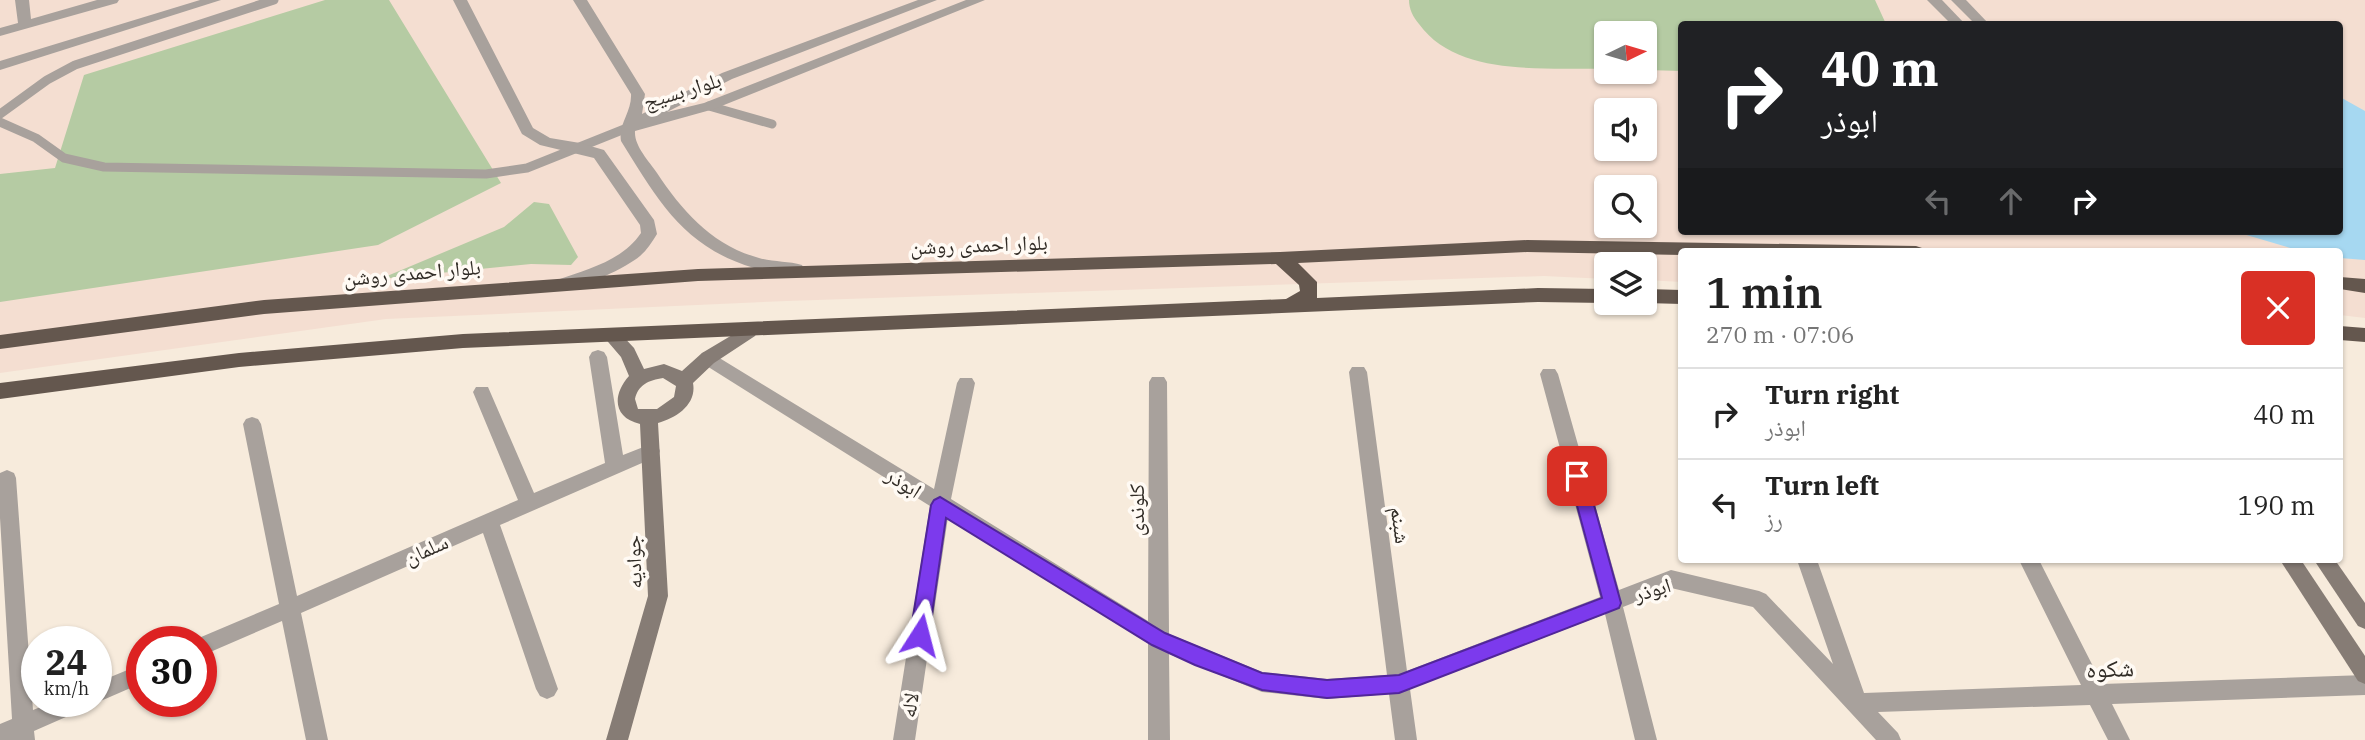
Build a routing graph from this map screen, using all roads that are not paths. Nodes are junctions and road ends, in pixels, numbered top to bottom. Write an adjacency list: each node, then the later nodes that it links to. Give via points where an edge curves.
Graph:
1 (22, 0): 13 (street)
2 (112, 0): 15 (street)
3 (214, 0): 15 (street)
4 (274, 0): 18 (lane, via 75,65)
5 (460, 0): 22 (street, via 527,131 542,143)
6 (580, 0): 21 (street, via 638,94 639,107)
7 (930, 0): 21 (street, بلوار بسیج, via 709,83)
8 (978, 0): 17 (street, بلوار بسیج)
9 (1934, 0): 11 (street)
10 (1958, 0): 12 (street)
11 (1955, 21)
12 (1979, 21)
13 (25, 24): 14 (street); 15 (street)
14 (0, 32)
15 (51, 33): 16 (street)
16 (0, 65)
17 (709, 106): 20 (lane); 21 (street, بلوار بسیج)
18 (0, 114)
19 (0, 122): 22 (lane, via 36,138 64,158 104,167 499,174)
20 (772, 124)
21 (627, 128): 22 (lane); 25 (street, via 628,141 671,206 704,241 754,263)
22 (577, 148): 26 (street, via 599,154 648,224 649,234 625,259)
23 (1678, 248): 24 (highway, بلوار احمدی روشن, via 1527,246)
24 (1280, 258): 25 (highway, بلوار احمدی روشن); 32 (highway, via 1308,282 1310,294)
25 (820, 271): 26 (highway, بلوار احمدی روشن)
26 (563, 284): 37 (highway, بلوار احمدی روشن, via 264,307)
27 (2343, 284): 28 (highway)
28 (2365, 286)
29 (1594, 296): 32 (highway)
30 (1657, 296): 31 (highway)
31 (1678, 297)
32 (1284, 308): 33 (highway)
33 (749, 331): 35 (highway); 39 (main road)
34 (2343, 333): 36 (highway)
35 (612, 335): 42 (main road); 46 (highway, via 463,341 239,360)
36 (2365, 335)
37 (0, 344)
38 (598, 357): 51 (street)
39 (708, 358): 43 (main road); 54 (street, ابوذر)
40 (1358, 372): 66 (street, شبنم)
41 (1549, 374): 60 (street)
42 (639, 378): 43 (main road, via 664,371); 48 (main road, via 624,399 626,409)
43 (684, 380): 48 (main road, via 683,399 663,415)
44 (1158, 382): 63 (street, کلوندی)
45 (966, 383): 54 (street, لاله)
46 (0, 391)
47 (482, 392): 53 (street)
48 (649, 418): 50 (main road, جوادیه)
49 (252, 424): 61 (street)
50 (651, 451): 51 (street, سلمان); 75 (main road, جوادیه, via 658,596)
51 (615, 466): 53 (street, سلمان)
52 (7, 478): 72 (street)
53 (529, 503): 55 (street, سلمان)
54 (940, 505): 63 (street, ابوذر); 76 (street, لاله)
55 (489, 521): 61 (street, سلمان); 68 (street)
56 (1808, 563): 70 (street)
57 (2030, 563): 69 (street)
58 (2292, 563): 65 (main road)
59 (2326, 563): 62 (main road)
60 (1612, 603): 66 (street, ابوذر); 70 (street, ابوذر, via 1671,579 1759,600); 79 (street)
61 (290, 608): 64 (street, سلمان); 74 (street)
62 (2365, 620)
63 (1159, 639): 66 (street, ابوذر, via 1262,682 1327,689); 77 (street, کلوندی)
64 (217, 640)
65 (2365, 674)
66 (1399, 684): 78 (street, شبنم)
67 (2365, 685): 69 (street, شکوه)
68 (547, 689)
69 (2096, 694): 70 (street, شکوه); 81 (street)
70 (1857, 703): 80 (street, ابوذر)
71 (50, 717): 72 (street)
72 (23, 732): 73 (street)
73 (0, 735)
74 (317, 740)
75 (617, 740)
76 (904, 740)
77 (1159, 740)
78 (1406, 740)
79 (1646, 740)
80 (1890, 740)
81 (2119, 740)

